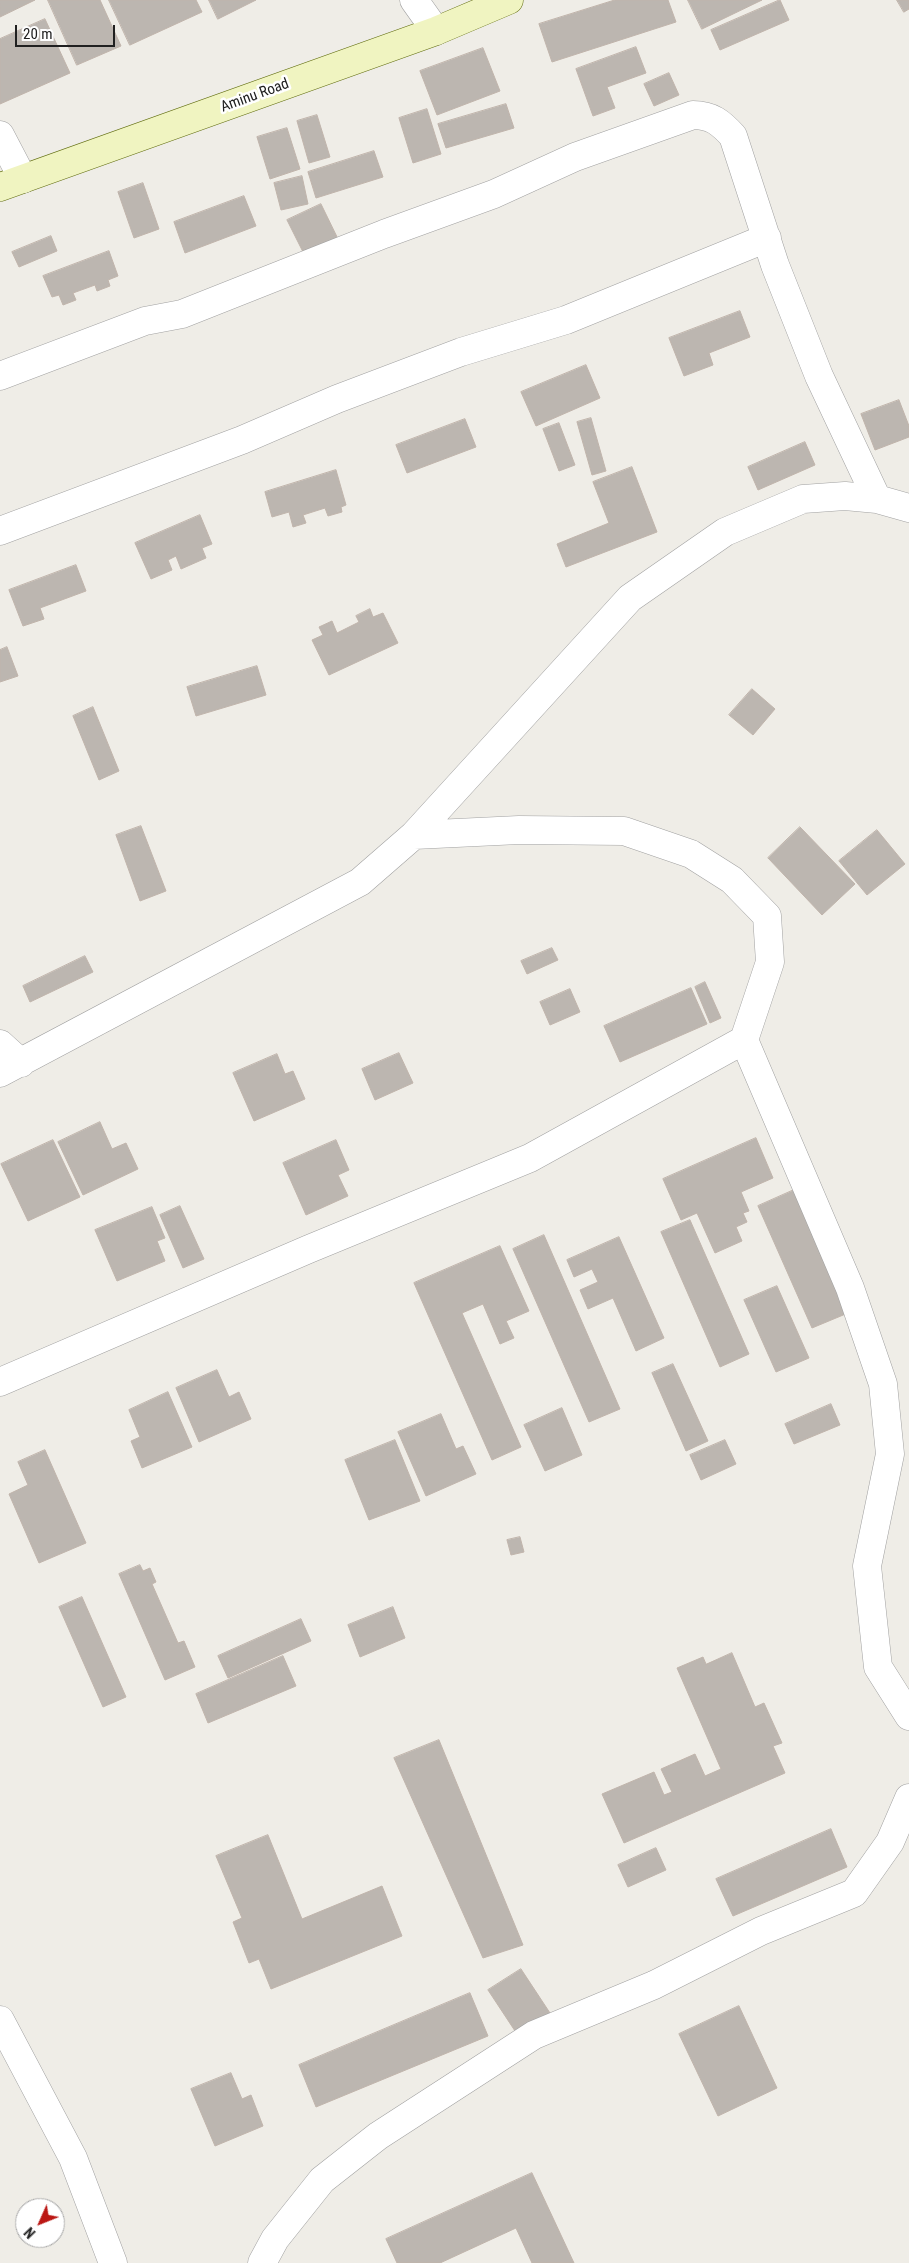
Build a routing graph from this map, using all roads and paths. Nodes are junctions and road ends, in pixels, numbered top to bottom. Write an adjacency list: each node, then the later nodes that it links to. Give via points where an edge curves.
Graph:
1 (414, 0): 3 (street)
2 (509, 0): 3 (street, Aminu Road)
3 (436, 30): 5 (street, Aminu Road)
4 (0, 135): 5 (street)
5 (12, 183)
6 (767, 238): 7 (street, via 733,136 720,122 706,115 693,116 575,158 494,194 182,314 145,321); 8 (street, via 820,376); 10 (street, via 566,320 461,352 337,399 242,440)
7 (0, 376)
8 (877, 499): 9 (street); 11 (street, via 845,496 803,499 725,532 630,598)
9 (909, 508)
10 (0, 531)
11 (414, 835): 12 (street, via 519,830 624,831 691,854 732,880 767,916 770,962); 14 (street, via 360,882)
12 (744, 1040): 15 (street, via 530,1158); 16 (street, via 850,1288 883,1384 890,1454 867,1566 878,1667)
13 (0, 1044): 14 (street)
14 (10, 1068)
15 (0, 1382)
16 (909, 1716)
17 (909, 1798): 20 (street, via 890,1842 854,1893 761,1932 654,1985 534,2035 378,2136 322,2180 275,2239)
18 (0, 2020): 19 (street, via 73,2158)
19 (113, 2263)
20 (262, 2263)

